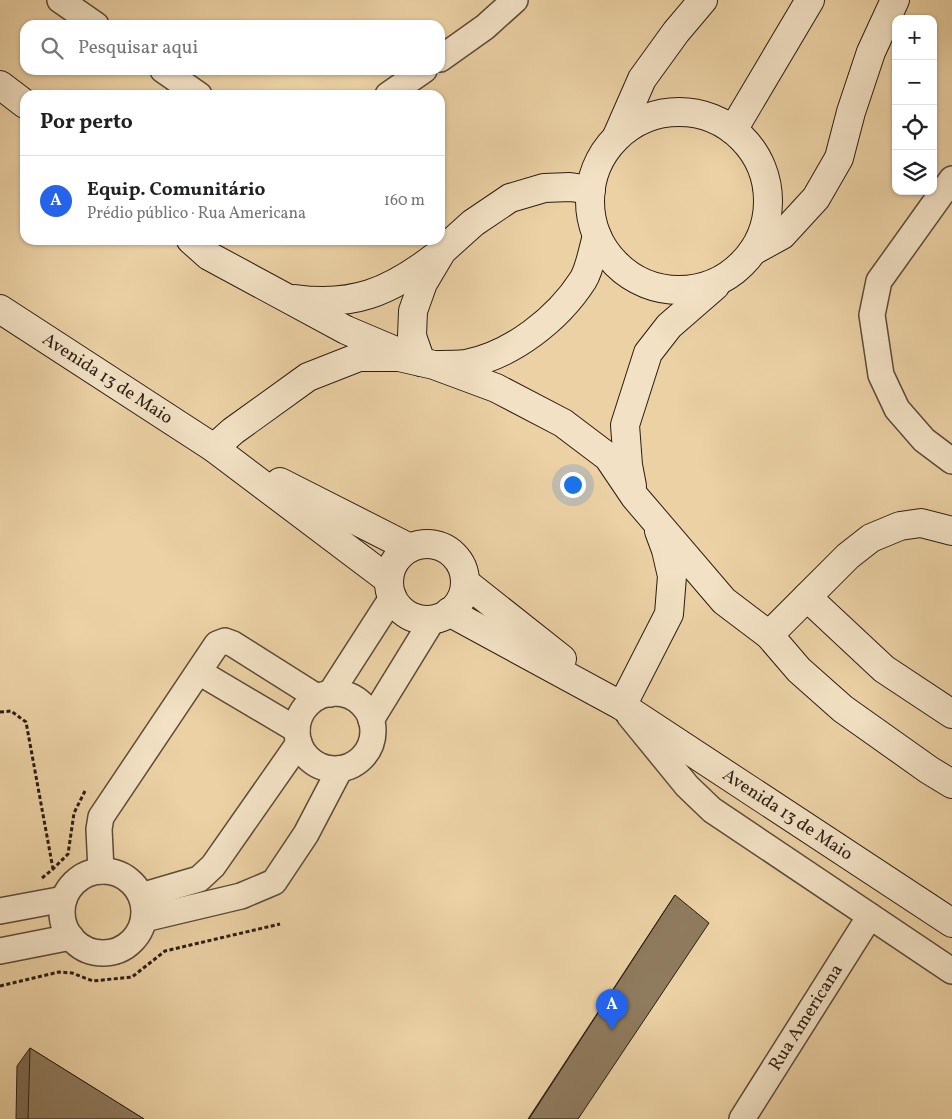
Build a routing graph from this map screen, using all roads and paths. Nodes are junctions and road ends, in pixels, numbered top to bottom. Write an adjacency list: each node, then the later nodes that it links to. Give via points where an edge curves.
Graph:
1 (60, 0): 6 (street)
2 (515, 0): 7 (street, via 485,27)
3 (702, 0): 15 (street, via 642,79)
4 (810, 0): 14 (street)
5 (895, 0): 21 (street, via 871,52 839,158 816,198 782,235)
6 (89, 20)
7 (445, 55)
8 (169, 75): 11 (street)
9 (417, 75): 12 (street)
10 (0, 85): 13 (street)
11 (192, 90)
12 (395, 90)
13 (20, 100)
14 (733, 130): 15 (street, via 702,114 673,111 645,118); 21 (street, via 753,151 766,184 766,219)
15 (616, 138): 17 (street, via 597,167)
16 (952, 179): 27 (street, via 879,281 872,315 880,376 897,409 924,440)
17 (591, 190): 18 (street); 20 (street, via 544,188 510,198 473,223)
18 (597, 236): 22 (street, via 616,265 645,284 679,291); 25 (street, via 584,279 558,312 529,335 500,353 466,364)
19 (197, 245): 23 (street, via 209,256)
20 (442, 251): 23 (street, via 413,273 380,291 348,300 320,302); 23 (street, via 423,283 413,311 412,336 421,362 346,330)
21 (753, 251): 22 (street, via 738,269)
22 (718, 282): 28 (street, via 669,326 648,353 625,426)
23 (286, 297)
24 (0, 309): 26 (street, Avenida 13 de Maio)
25 (434, 365): 26 (street, via 398,357 359,356 308,377); 28 (street, via 496,388 563,423 608,457)
26 (214, 448): 31 (street); 33 (street)
27 (952, 461)
28 (635, 497): 29 (street)
29 (656, 520): 36 (street, via 724,601); 39 (street, via 672,576 669,614)
30 (952, 531): 34 (street, via 921,523 900,526 871,538)
31 (410, 548): 32 (street, via 436,544 448,550 464,570); 33 (street, via 392,567)
32 (466, 583): 35 (street, via 456,607); 39 (street)
33 (391, 588): 35 (street, via 397,605 408,614 420,619); 38 (street)
34 (807, 597): 36 (street); 41 (street, via 884,669)
35 (441, 616): 39 (street); 42 (street)
36 (769, 635): 45 (street, via 799,670 843,709)
37 (199, 672): 38 (street, via 217,644 224,641); 43 (street); 48 (street, via 100,817)
38 (324, 695): 42 (street, via 343,694 356,699); 43 (street, via 307,705 300,717)
39 (622, 706): 53 (street, via 687,786 712,810); 54 (street, Avenida 13 de Maio)
40 (0, 712): 47 (path, via 12,711 26,722)
41 (952, 714)
42 (371, 720): 44 (street, via 371,746 353,765)
43 (298, 736): 44 (street, via 305,755 315,764 327,769); 51 (street, via 213,866 199,879)
44 (340, 769): 51 (street, via 306,834 274,882 241,896)
45 (952, 784)
46 (86, 789): 47 (path, via 74,813 68,854)
47 (53, 869): 49 (path)
48 (100, 871): 50 (street, via 85,875 72,885); 51 (street, via 127,878 136,886)
49 (36, 880)
50 (64, 899): 52 (street); 56 (street, via 64,925)
51 (143, 908): 56 (street, via 139,932 120,950 93,952)
52 (0, 911)
53 (870, 916): 58 (street); 60 (street, Rua Americana)
54 (952, 923)
55 (280, 924): 59 (path, via 165,951 132,978 93,981 59,972)
56 (71, 937): 57 (street)
57 (0, 951)
58 (952, 971)
59 (0, 986)
60 (742, 1119)

